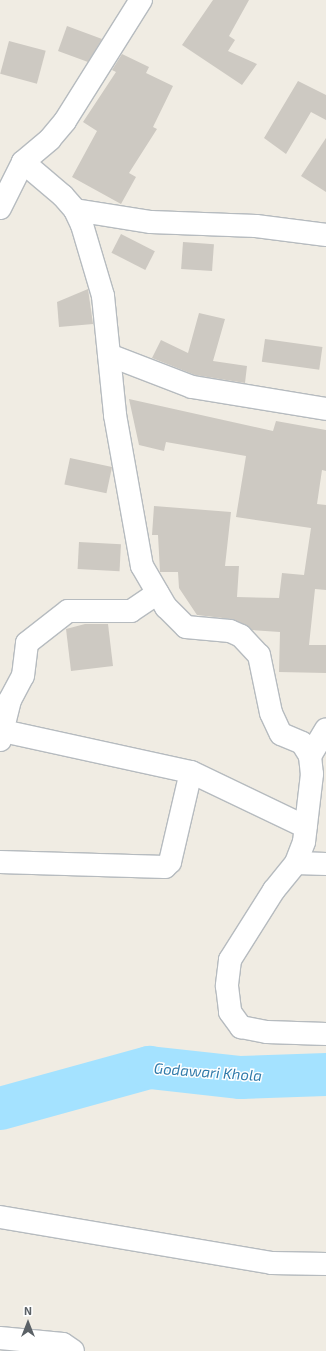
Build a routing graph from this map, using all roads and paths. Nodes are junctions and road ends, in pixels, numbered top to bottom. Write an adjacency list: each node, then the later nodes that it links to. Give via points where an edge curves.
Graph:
1 (141, 0): 2 (street, via 65,121 50,139)
2 (23, 162): 3 (street); 4 (street)
3 (0, 208)
4 (75, 210): 5 (street, via 151,222 256,226); 6 (street, via 103,296)
5 (326, 235)
6 (109, 355): 7 (street, via 192,387); 8 (street, via 133,526 142,566)
7 (326, 409)
8 (158, 593): 10 (street, via 131,611 68,611 27,643 23,676 10,700); 11 (street, via 186,627 230,631 241,636 259,655 271,713 281,734 302,743)
9 (326, 729): 11 (street)
10 (2, 735): 12 (street)
11 (310, 756): 13 (street, via 312,774)
12 (192, 772): 13 (street); 14 (street, via 170,862 165,867)
13 (306, 827): 15 (street)
14 (0, 862)
15 (296, 863): 16 (street); 17 (street, via 274,890 230,960 230,1012 241,1027 268,1032)
16 (326, 864)
17 (326, 1034)
18 (0, 1217): 19 (street, via 272,1262)
19 (326, 1264)
20 (0, 1338): 21 (street, via 63,1344)
21 (73, 1351)

